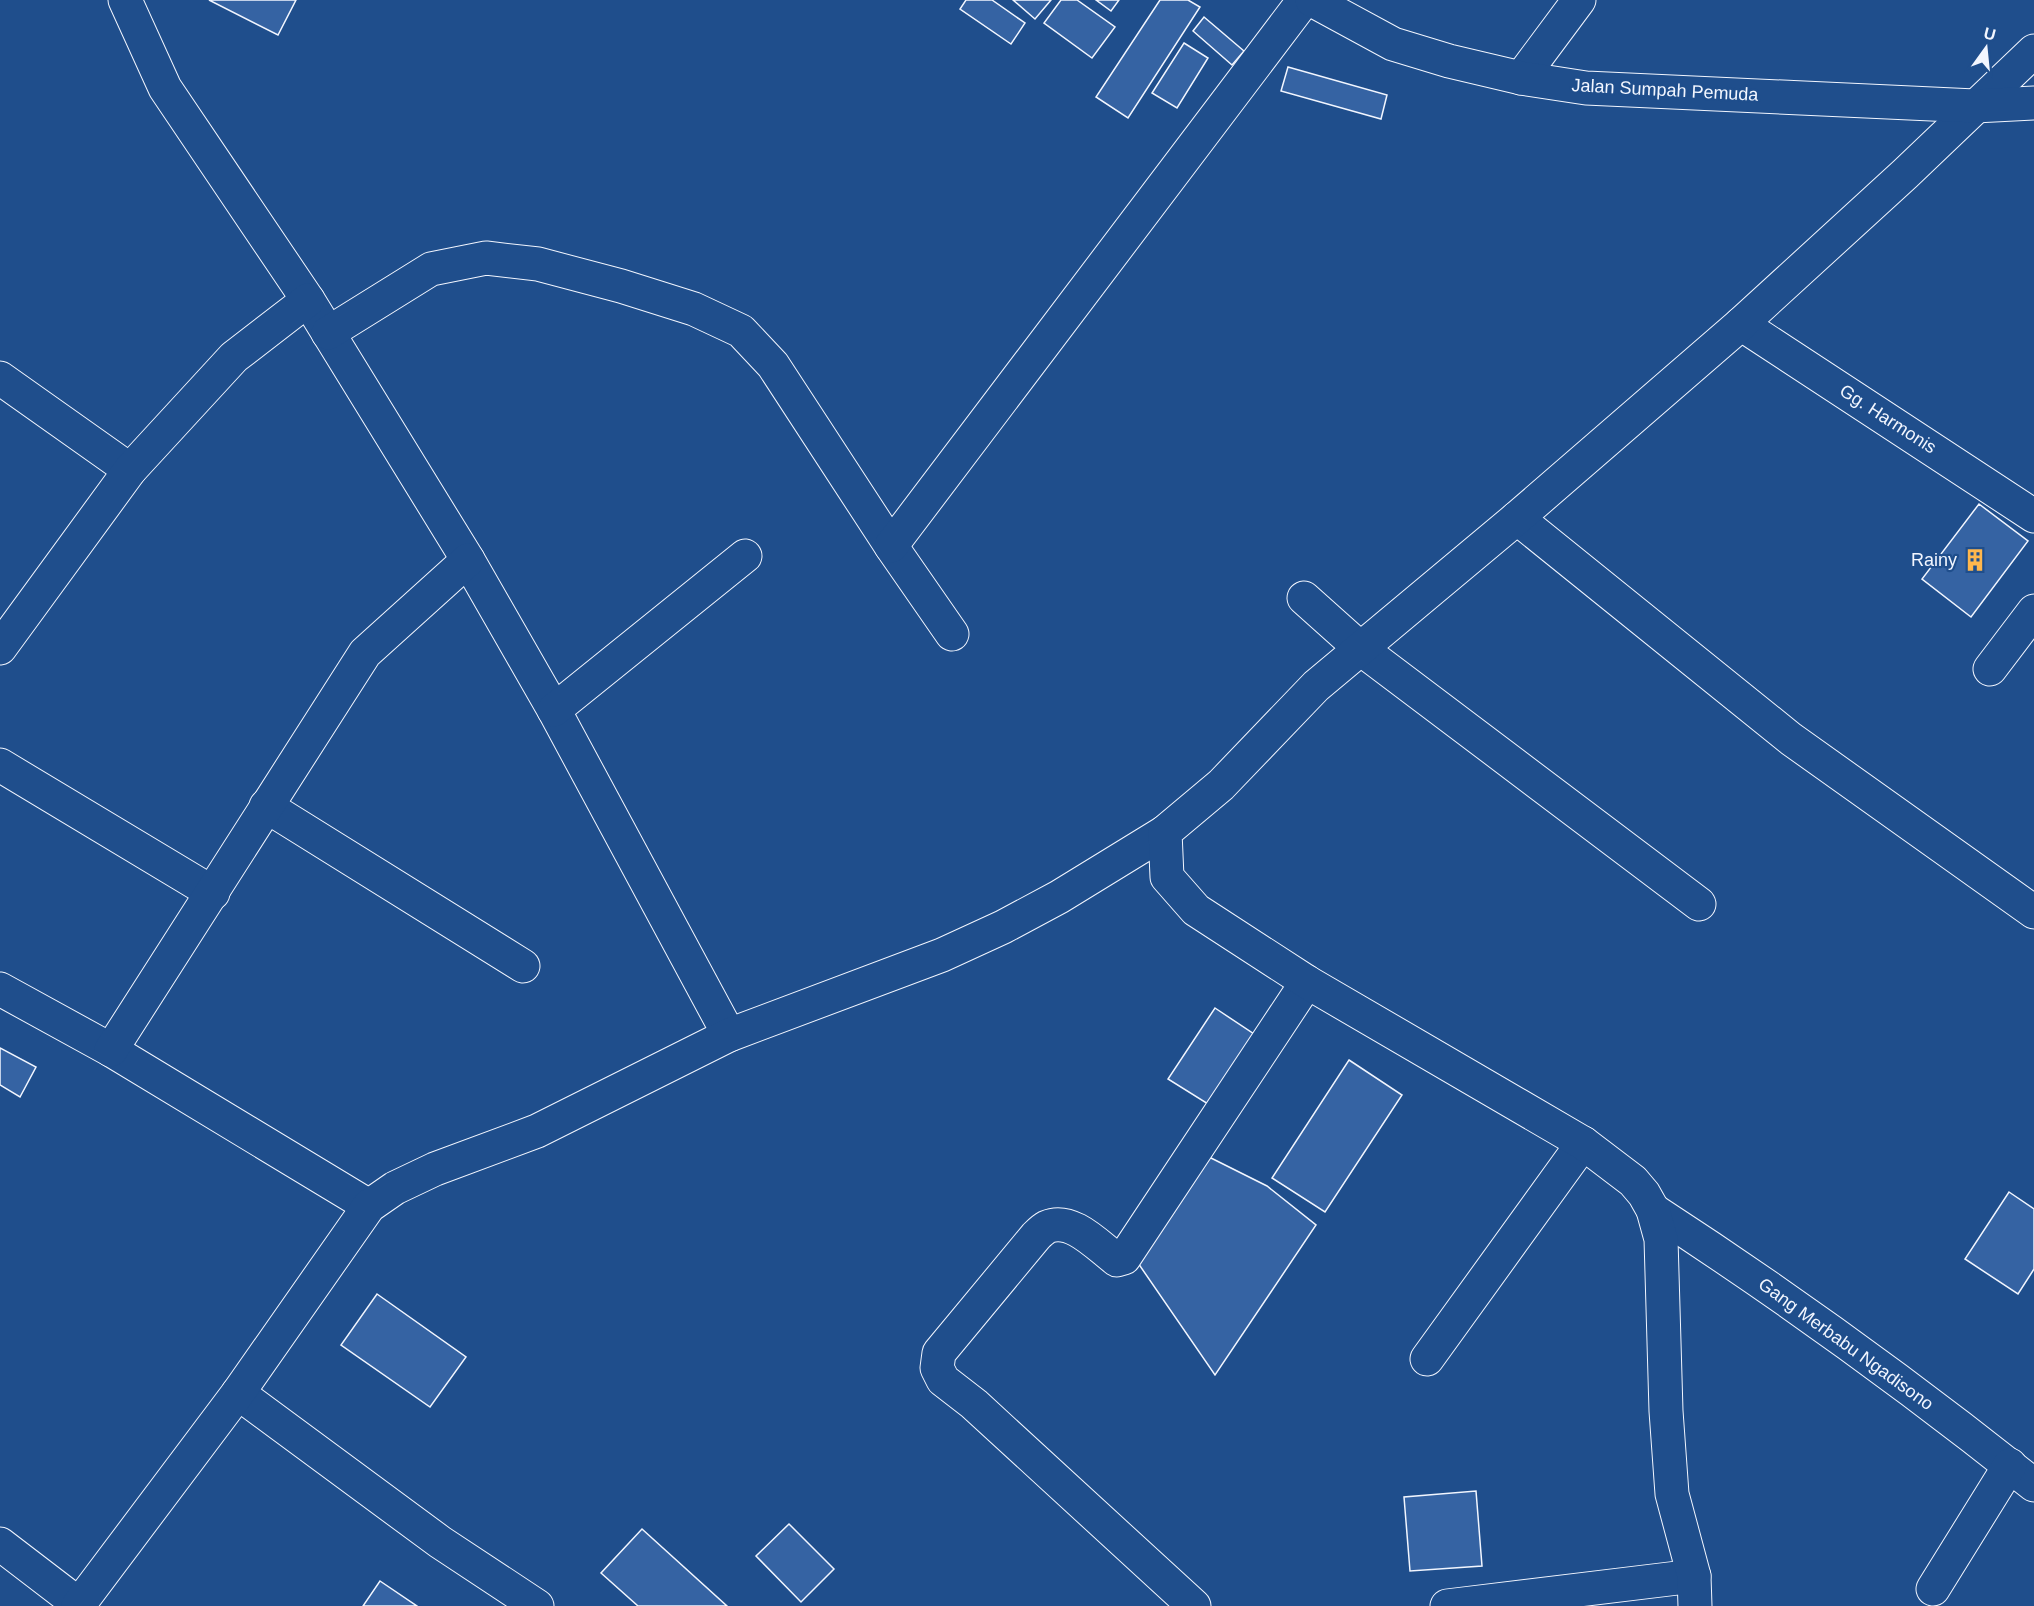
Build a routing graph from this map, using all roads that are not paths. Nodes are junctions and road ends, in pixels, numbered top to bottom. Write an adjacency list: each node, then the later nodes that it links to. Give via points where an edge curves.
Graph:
1 (125, 0): 9 (main road, via 165,88)
2 (1304, 0): 16 (main road)
3 (1312, 0): 6 (main road, Jalan Sumpah Pemuda, via 1393,44)
4 (1579, 0): 6 (main road)
5 (2034, 51): 8 (main road)
6 (1521, 78): 8 (main road, Jalan Sumpah Pemuda, via 1586,88)
7 (2034, 103): 8 (main road, Jalan Sumpah Pemuda)
8 (1976, 106): 10 (main road)
9 (308, 300): 11 (main road); 13 (main road, via 234,357)
10 (1741, 324): 14 (main road, Gg. Harmonis); 15 (main road)
11 (328, 333): 16 (main road, via 431,269 486,258 538,264 694,309 741,331 773,365); 18 (main road)
12 (0, 378): 13 (main road)
13 (130, 470): 22 (main road)
14 (2028, 501)
15 (1517, 518): 23 (main road); 31 (main road, via 1791,739)
16 (891, 546): 21 (main road)
17 (745, 556): 25 (main road)
18 (468, 560): 25 (main road); 27 (main road, via 365,653)
19 (1304, 598): 23 (main road)
20 (2034, 611): 24 (main road)
21 (952, 634)
22 (0, 648)
23 (1361, 649): 28 (main road, via 1316,686 1221,785); 30 (main road)
24 (1990, 669)
25 (554, 710): 35 (main road)
26 (0, 765): 29 (main road)
27 (266, 806): 29 (main road); 32 (main road)
28 (1165, 832): 33 (main road, via 1167,877 1196,910); 35 (main road, via 1003,927 942,955)
29 (213, 892): 36 (main road)
30 (1699, 904)
31 (2034, 912)
32 (524, 966)
33 (1307, 982): 37 (main road); 48 (main road, via 1124,1258 1117,1260 1077,1230 1061,1225 1047,1227 939,1353 937,1368 943,1380)
34 (0, 989): 36 (main road)
35 (729, 1035): 38 (main road, via 537,1131 435,1169)
36 (111, 1050): 38 (main road)
37 (1583, 1143): 39 (main road, via 1633,1180); 40 (main road)
38 (369, 1206): 41 (main road)
39 (1653, 1210): 42 (main road, Gang Merbabu Ngadisono, via 1749,1272); 45 (main road, via 1661,1239 1665,1411 1672,1494)
40 (1427, 1359)
41 (238, 1393): 46 (main road); 47 (main road, via 440,1542)
42 (2022, 1475): 44 (main road)
43 (0, 1544): 46 (main road)
44 (1933, 1589)
45 (1695, 1591): 49 (main road)
46 (79, 1606)
47 (537, 1606)
48 (1194, 1606)
49 (1447, 1606)

